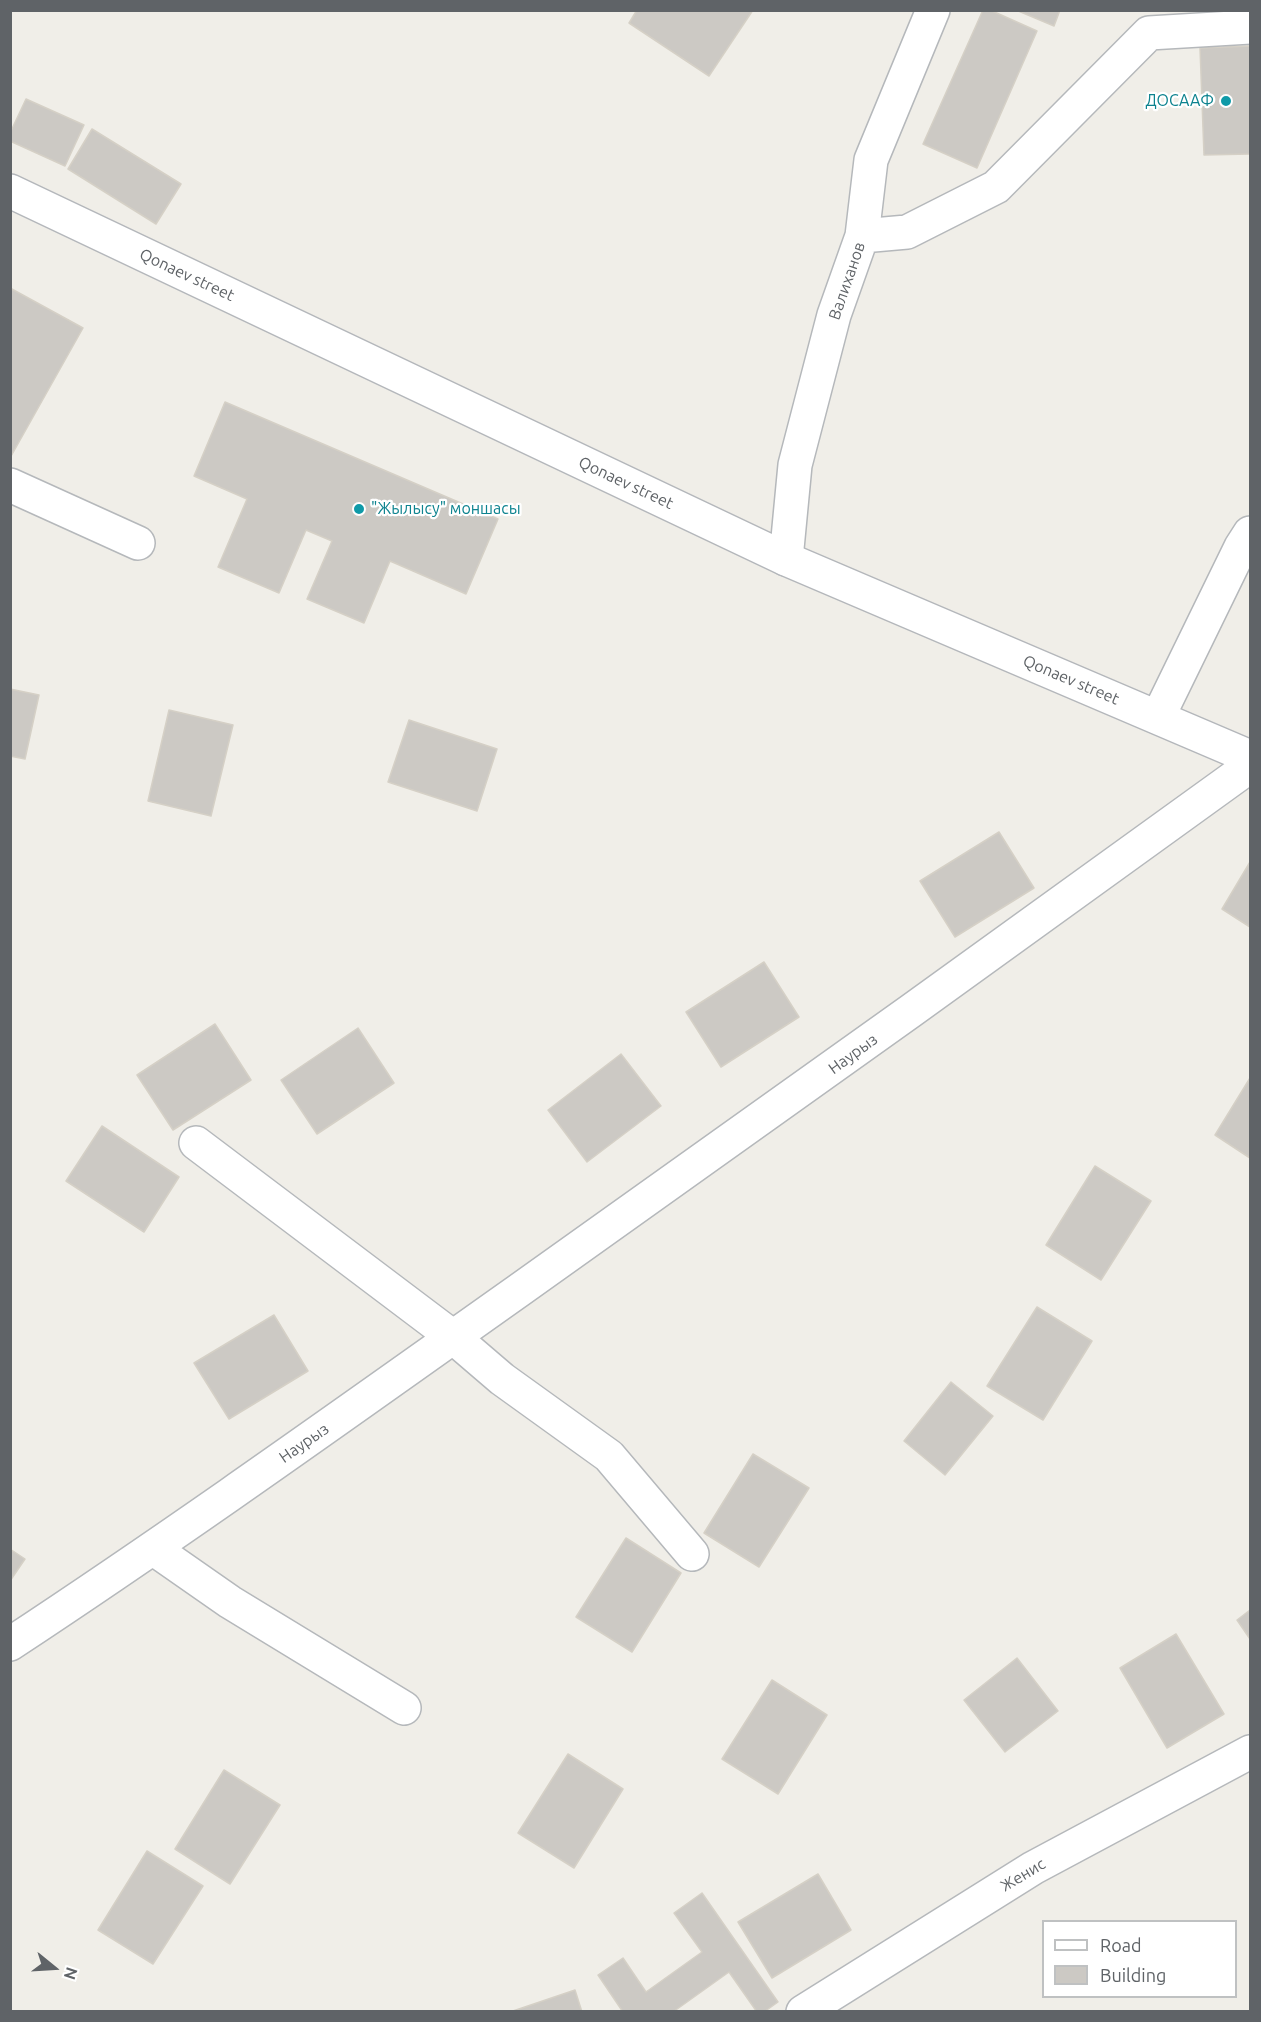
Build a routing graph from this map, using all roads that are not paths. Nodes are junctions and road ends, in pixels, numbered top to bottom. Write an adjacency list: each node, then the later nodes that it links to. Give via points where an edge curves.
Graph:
1 (933, 10): 4 (street, Валиханов, via 871,160)
2 (1251, 27): 4 (street, via 1149,33 996,187 907,232)
3 (10, 191): 8 (street, Qonaev street)
4 (862, 237): 8 (street, Валиханов, via 834,315 795,465)
5 (10, 485): 7 (street)
6 (1251, 533): 9 (street, via 1240,547)
7 (138, 543)
8 (786, 559): 9 (street, Qonaev street)
9 (1158, 717): 10 (street, Qonaev street)
10 (1251, 757)
11 (1251, 766): 13 (street, Наурыз)
12 (196, 1143): 13 (street)
13 (453, 1337): 14 (street, Наурыз); 15 (street, via 502,1379 609,1456)
14 (154, 1549): 16 (street, Наурыз); 17 (street, via 230,1602)
15 (692, 1554)
16 (10, 1644)
17 (404, 1708)
18 (1251, 1752): 19 (street, Женис, via 1033,1868)
19 (803, 2012)

